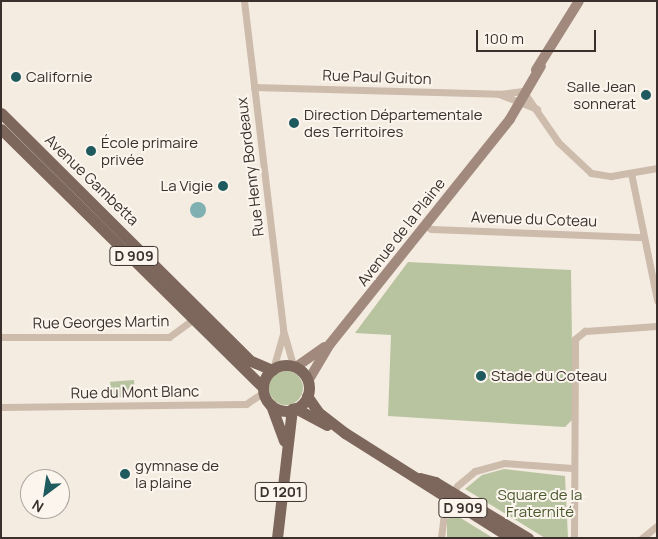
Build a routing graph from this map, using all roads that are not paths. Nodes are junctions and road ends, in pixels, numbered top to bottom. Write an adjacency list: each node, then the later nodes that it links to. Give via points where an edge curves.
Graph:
1 (244, 1): 3 (street, Rue Henry Bordeaux)
2 (579, 1): 4 (main road, Avenue de la Plaine)
3 (254, 87): 5 (street, Rue Paul Guiton); 17 (street, Rue Henry Bordeaux)
4 (525, 92): 5 (street, Rue Paul Guiton); 6 (main road, Avenue de la Plaine); 7 (street)
5 (499, 94): 6 (street, Rue Paul Guiton)
6 (518, 103): 7 (street, Rue Paul Guiton); 12 (main road, Avenue de la Plaine)
7 (536, 109): 11 (street, via 558,142 587,170 601,176)
8 (1, 113): 21 (main road, Avenue Gambetta / D 909, via 251,361)
9 (1, 129): 15 (main road, Avenue Gambetta / D 909)
10 (657, 168): 11 (street)
11 (631, 173): 13 (street)
12 (425, 225): 13 (street, Avenue du Coteau, via 431,229); 19 (main road, Avenue de la Plaine)
13 (644, 237): 14 (street)
14 (657, 300)
15 (195, 318): 18 (street, Rue Georges Martin, via 169,337); 23 (main road, Avenue Gambetta / D 909)
16 (657, 326): 30 (street, via 585,331 575,339)
17 (283, 330): 20 (street, Rue Henry Bordeaux); 21 (street, Rue Henry Bordeaux)
18 (1, 337)
19 (330, 344): 20 (main road, Avenue de la Plaine); 22 (main road, Avenue de la Plaine)
20 (295, 367): 21 (main road); 22 (main road)
21 (272, 369): 23 (main road)
22 (308, 381): 24 (main road)
23 (263, 389): 25 (main road); 26 (street, Rue du Mont Blanc, via 246,404)
24 (307, 396): 27 (main road); 28 (main road, D 909, via 318,412)
25 (272, 405): 27 (main road); 29 (main road, D 1201)
26 (1, 407)
27 (294, 409): 28 (main road, D 909); 29 (main road, D 1201)
28 (345, 433): 31 (main road, D 909)
29 (285, 446): 33 (main road, D 1201)
30 (572, 468): 31 (street, via 493,464 470,474); 37 (street)
31 (451, 496): 34 (street); 35 (main road, D 909); 36 (main road, D 909)
32 (657, 526): 38 (street)
33 (277, 538)
34 (441, 538)
35 (511, 538)
36 (528, 538)
37 (574, 538)
38 (642, 538)

